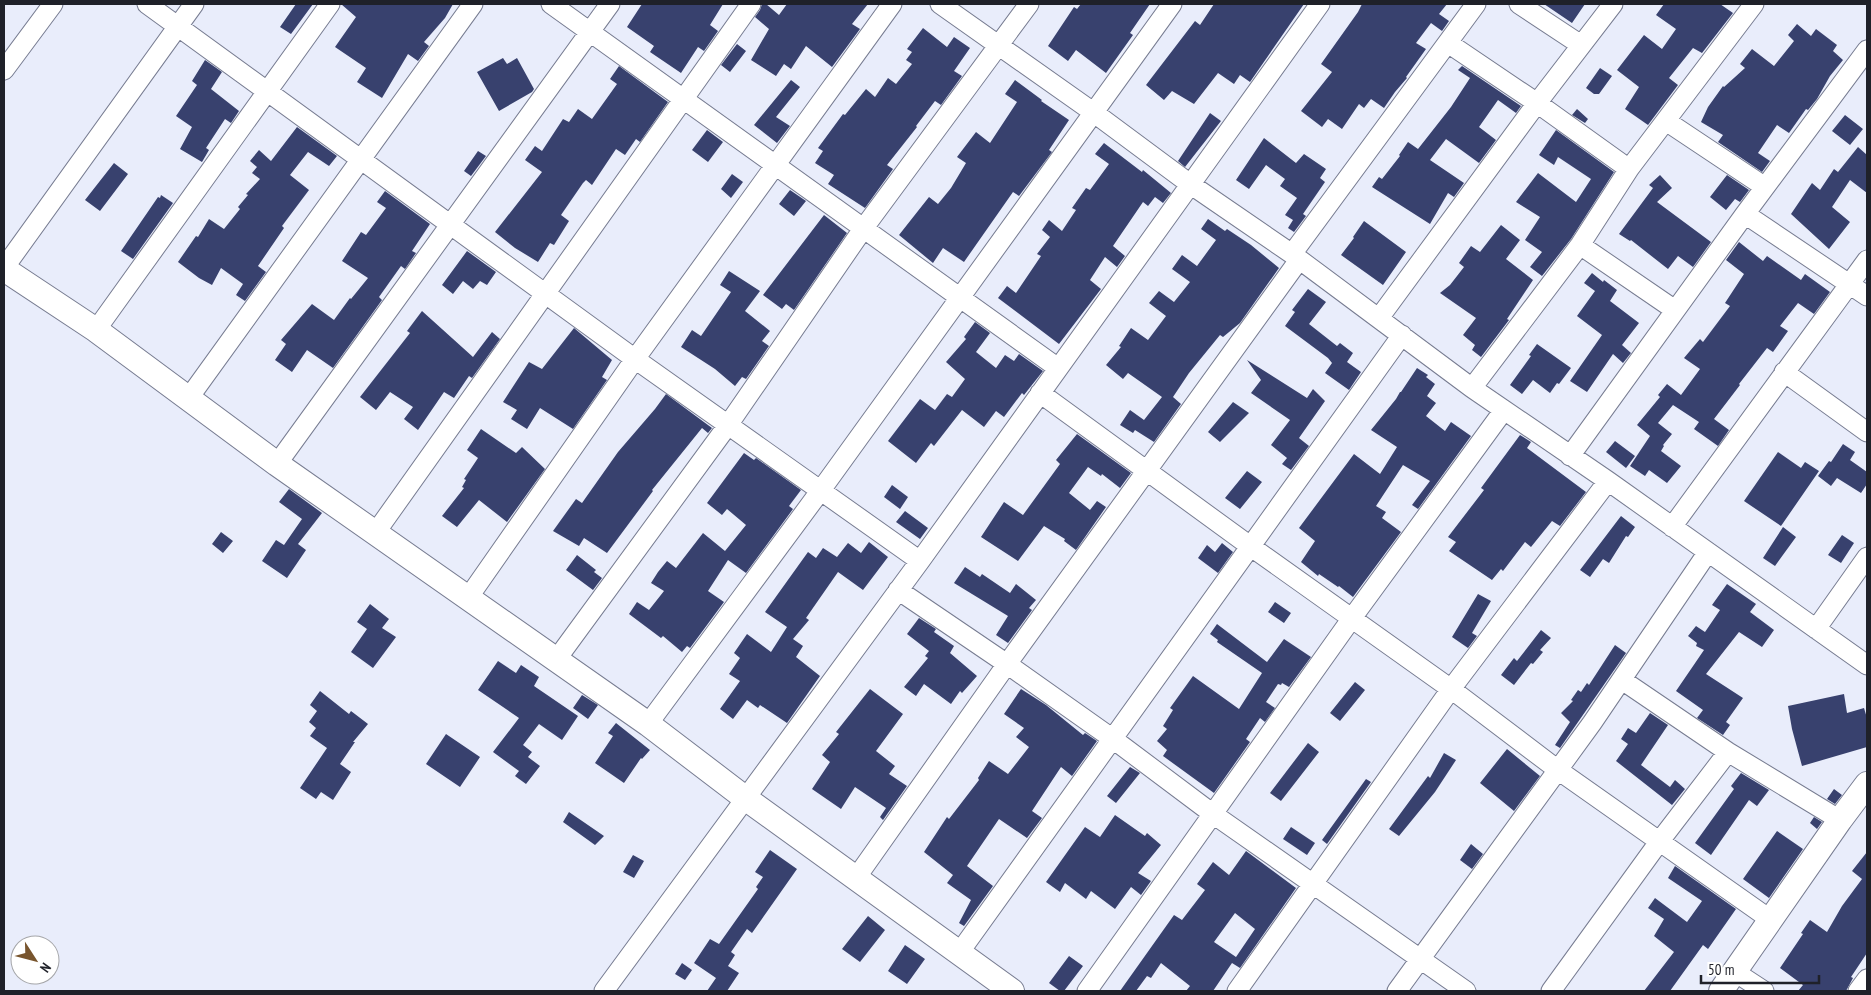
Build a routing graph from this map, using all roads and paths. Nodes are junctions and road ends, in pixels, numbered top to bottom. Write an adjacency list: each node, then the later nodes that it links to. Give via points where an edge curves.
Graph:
1 (53, 4): 24 (street)
2 (147, 4): 18 (street)
3 (194, 4): 18 (street)
4 (330, 4): 25 (street)
5 (473, 4): 30 (street)
6 (551, 4): 19 (street)
7 (610, 4): 19 (street)
8 (751, 4): 26 (street)
9 (892, 4): 31 (street)
10 (940, 4): 22 (street)
11 (1029, 4): 22 (street)
12 (1172, 4): 28 (street)
13 (1320, 4): 33 (street)
14 (1476, 4): 20 (street)
15 (1519, 4): 21 (street)
16 (1613, 4): 21 (street)
17 (1754, 4): 29 (street)
18 (178, 26): 25 (street); 41 (street)
19 (590, 32): 26 (street); 36 (street)
20 (1448, 43): 27 (street); 39 (street)
21 (1582, 44): 27 (street)
22 (998, 46): 28 (street); 37 (street)
23 (1867, 50): 34 (street)
24 (4, 70)
25 (268, 91): 30 (street); 48 (street)
26 (685, 99): 31 (street); 43 (street)
27 (1537, 103): 32 (street); 47 (street)
28 (1093, 112): 33 (street); 45 (street)
29 (1666, 121): 32 (street); 34 (street)
30 (362, 160): 36 (street); 55 (street)
31 (776, 166): 37 (street); 50 (street)
32 (1628, 168): 38 (street)
33 (1190, 184): 39 (street); 51 (street)
34 (1765, 188): 35 (street)
35 (1745, 214): 42 (street); 46 (street)
36 (452, 224): 43 (street); 60 (street)
37 (864, 229): 45 (street); 57 (street)
38 (1580, 245): 46 (street); 53 (street)
39 (1295, 257): 47 (street); 61 (street)
40 (1867, 260): 42 (street)
41 (4, 268): 48 (main road)
42 (1849, 283): 44 (street); 52 (street)
43 (546, 294): 50 (street); 65 (street)
44 (1867, 296)
45 (960, 297): 51 (street); 63 (street)
46 (1675, 310): 59 (street)
47 (1379, 318): 49 (street)
48 (96, 330): 55 (main road)
49 (1402, 335): 53 (street); 66 (street)
50 (636, 359): 57 (street); 71 (street)
51 (1058, 368): 54 (street)
52 (1784, 372): 58 (street); 64 (street)
53 (1472, 388): 56 (street)
54 (1040, 393): 61 (street); 69 (street)
55 (188, 399): 60 (main road)
56 (1504, 410): 59 (street); 72 (street)
57 (728, 425): 63 (street); 74 (street)
58 (1867, 432)
59 (1570, 456): 62 (street)
60 (277, 464): 65 (main road)
61 (1146, 471): 66 (street); 75 (street)
62 (1608, 480): 64 (street); 78 (street)
63 (821, 490): 69 (street); 79 (street)
64 (1672, 527): 67 (street)
65 (376, 532): 71 (main road)
66 (1250, 546): 72 (street); 80 (street)
67 (1708, 552): 73 (street); 77 (street)
68 (1867, 557): 73 (street)
69 (920, 560): 70 (street)
70 (898, 590): 75 (street); 84 (street)
71 (468, 598): 74 (main road)
72 (1352, 618): 78 (street); 85 (street)
73 (1816, 629): 76 (street)
74 (556, 660): 79 (main road)
75 (1007, 664): 80 (street); 88 (street)
76 (1867, 665)
77 (1622, 680): 81 (street); 82 (street)
78 (1451, 689): 82 (street); 89 (street)
79 (648, 724): 84 (main road)
80 (1113, 739): 85 (street); 91 (street)
81 (1728, 752): 86 (street); 87 (street)
82 (1558, 770): 87 (street); 92 (street)
83 (1867, 784): 86 (main road)
84 (745, 798): 88 (main road); 95 (street)
85 (1213, 814): 89 (street); 97 (street)
86 (1840, 820): 90 (main road)
87 (1659, 842): 90 (street); 101 (street)
88 (856, 878): 91 (main road)
89 (1314, 885): 92 (street); 98 (street)
90 (1771, 920): 93 (main road)
91 (959, 953): 96 (main road)
92 (1419, 960): 99 (street); 100 (street)
93 (1735, 972): 102 (main road); 103 (street)
94 (1867, 979): 104 (street)
95 (604, 991)
96 (1012, 991)
97 (1087, 991)
98 (1237, 991)
99 (1397, 991)
100 (1466, 991)
101 (1551, 991)
102 (1722, 991)
103 (1764, 991)
104 (1858, 991)

